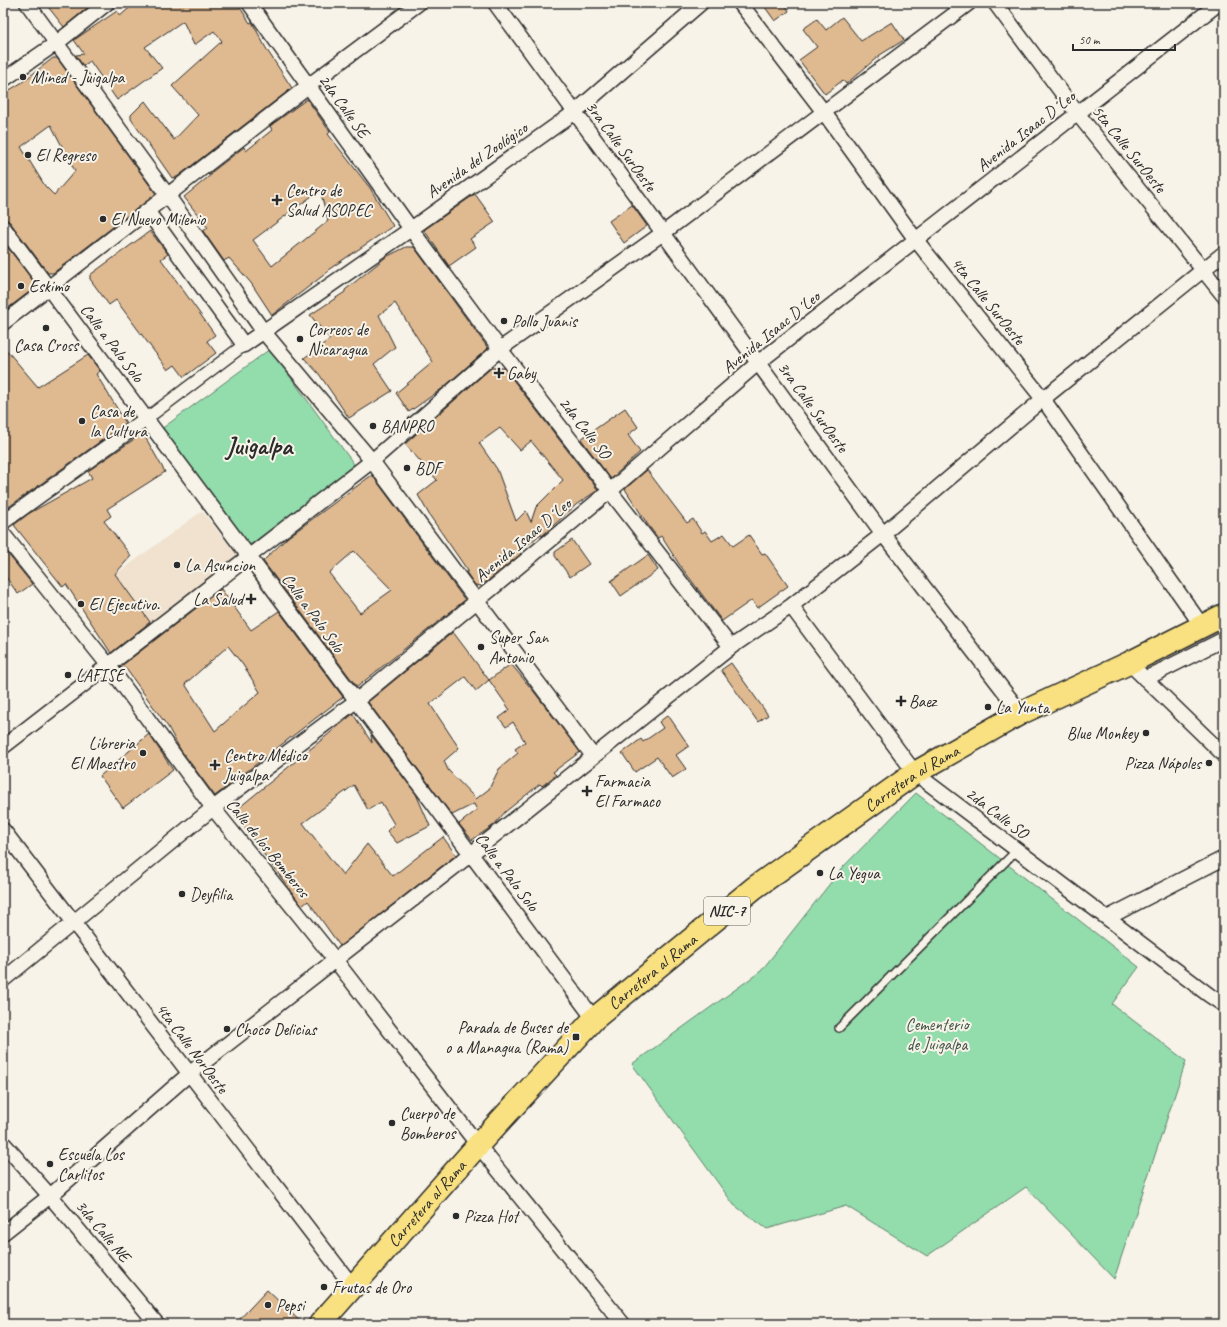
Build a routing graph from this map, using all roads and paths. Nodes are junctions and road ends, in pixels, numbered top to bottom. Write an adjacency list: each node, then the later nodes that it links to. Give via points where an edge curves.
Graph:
1 (27, 3): 11 (street)
2 (107, 3): 11 (street)
3 (249, 3): 13 (street, 2da Calle SE)
4 (418, 3): 13 (street)
5 (495, 3): 15 (street, 3ra Calle SurOeste)
6 (701, 3): 15 (street, Avenida del Zoológico)
7 (740, 3): 14 (street, 4ta Calle SurOeste)
8 (969, 3): 14 (street)
9 (995, 3): 16 (street, 5ta Calle SurOeste)
10 (1219, 3): 16 (street, Avenida Isaac D´Leo)
11 (58, 42): 12 (street); 17 (street)
12 (3, 80)
13 (308, 86): 17 (street); 20 (street, 2da Calle SE)
14 (823, 111): 21 (street); 22 (street, 4ta Calle SurOeste)
15 (575, 112): 20 (street, Avenida del Zoológico); 21 (street, 3ra Calle SurOeste)
16 (1077, 113): 22 (street, Avenida Isaac D´Leo); 24 (street, 5ta Calle SurOeste)
17 (168, 196): 18 (street); 28 (street)
18 (148, 212): 25 (street); 29 (street)
19 (3, 227): 25 (street, Calle a Palo Solo)
20 (411, 229): 28 (street, Avenida del Zoológico); 30 (street, 2da Calle SO)
21 (662, 233): 30 (street); 31 (street, 3ra Calle SurOeste)
22 (916, 240): 31 (street, Avenida Isaac D´Leo); 32 (street, 4ta Calle SurOeste)
23 (1224, 253): 24 (street)
24 (1203, 270): 26 (street, 5ta Calle SurOeste); 32 (street)
25 (48, 289): 27 (street); 33 (street, Calle a Palo Solo)
26 (1224, 296)
27 (3, 323)
28 (263, 331): 29 (street, Avenida del Zoológico); 34 (street)
29 (244, 345): 33 (street)
30 (500, 349): 34 (street); 35 (street, 2da Calle SO)
31 (759, 362): 35 (street, Avenida Isaac D´Leo); 38 (street, 3ra Calle SurOeste)
32 (1043, 399): 38 (street); 43 (street, 4ta Calle SurOeste)
33 (146, 419): 36 (street); 39 (street, Calle a Palo Solo)
34 (372, 461): 39 (street); 40 (street)
35 (611, 490): 40 (street, Avenida Isaac D´Leo); 45 (street, 2da Calle SO)
36 (3, 522)
37 (3, 534): 47 (street, Calle de los Bomberos)
38 (883, 534): 41 (street); 50 (street, 3ra Calle SurOeste)
39 (248, 556): 47 (street); 49 (street, Calle a Palo Solo)
40 (478, 601): 49 (street, Avenida Isaac D´Leo); 53 (street)
41 (791, 606): 45 (street); 54 (street, 2da Calle SO)
42 (1224, 615): 43 (highway, Carretera al Rama / NIC-7)
43 (1202, 626): 46 (highway, Carretera al Rama / NIC-7)
44 (1224, 639): 48 (street)
45 (731, 648): 53 (street)
46 (1129, 663): 48 (street); 50 (highway, Carretera al Rama / NIC-7)
47 (109, 666): 51 (street); 55 (street, Calle de los Bomberos)
48 (1145, 678): 52 (street)
49 (356, 701): 55 (street, Avenida Isaac D´Leo); 58 (street, Calle a Palo Solo)
50 (1021, 713): 54 (highway, Carretera al Rama / NIC-7)
51 (3, 747)
52 (1224, 755)
53 (593, 756): 58 (street)
54 (915, 773): 57 (street, 2da Calle SO); 65 (highway, Carretera al Rama / NIC-7, via 754,888)
55 (213, 808): 61 (street, Avenida Isaac D´Leo); 62 (street, Calle de los Bomberos)
56 (3, 830): 61 (street, 4ta Calle NorOeste)
57 (1016, 851): 60 (street, 2da Calle SO); 66 (lane)
58 (471, 854): 62 (street); 65 (street, Calle a Palo Solo)
59 (1224, 858): 60 (street)
60 (1107, 918): 64 (street, 2da Calle SO)
61 (73, 922): 63 (street, Avenida Isaac D´Leo); 67 (street, 4ta Calle NorOeste)
62 (336, 961): 67 (street); 69 (street, Calle de los Bomberos)
63 (3, 980)
64 (1224, 1004)
65 (594, 1019): 69 (highway, Carretera al Rama / NIC-7)
66 (839, 1028)
67 (189, 1074): 70 (street); 72 (street, 4ta Calle NorOeste)
68 (3, 1143): 70 (street, 3da Calle NE)
69 (478, 1145): 72 (highway, Carretera al Rama / NIC-7); 75 (street, Calle de los Bomberos)
70 (50, 1196): 71 (street); 73 (street, 3da Calle NE)
71 (3, 1233)
72 (353, 1287): 74 (highway, Carretera al Rama / NIC-7)
73 (158, 1324)
74 (320, 1324)
75 (623, 1324)

